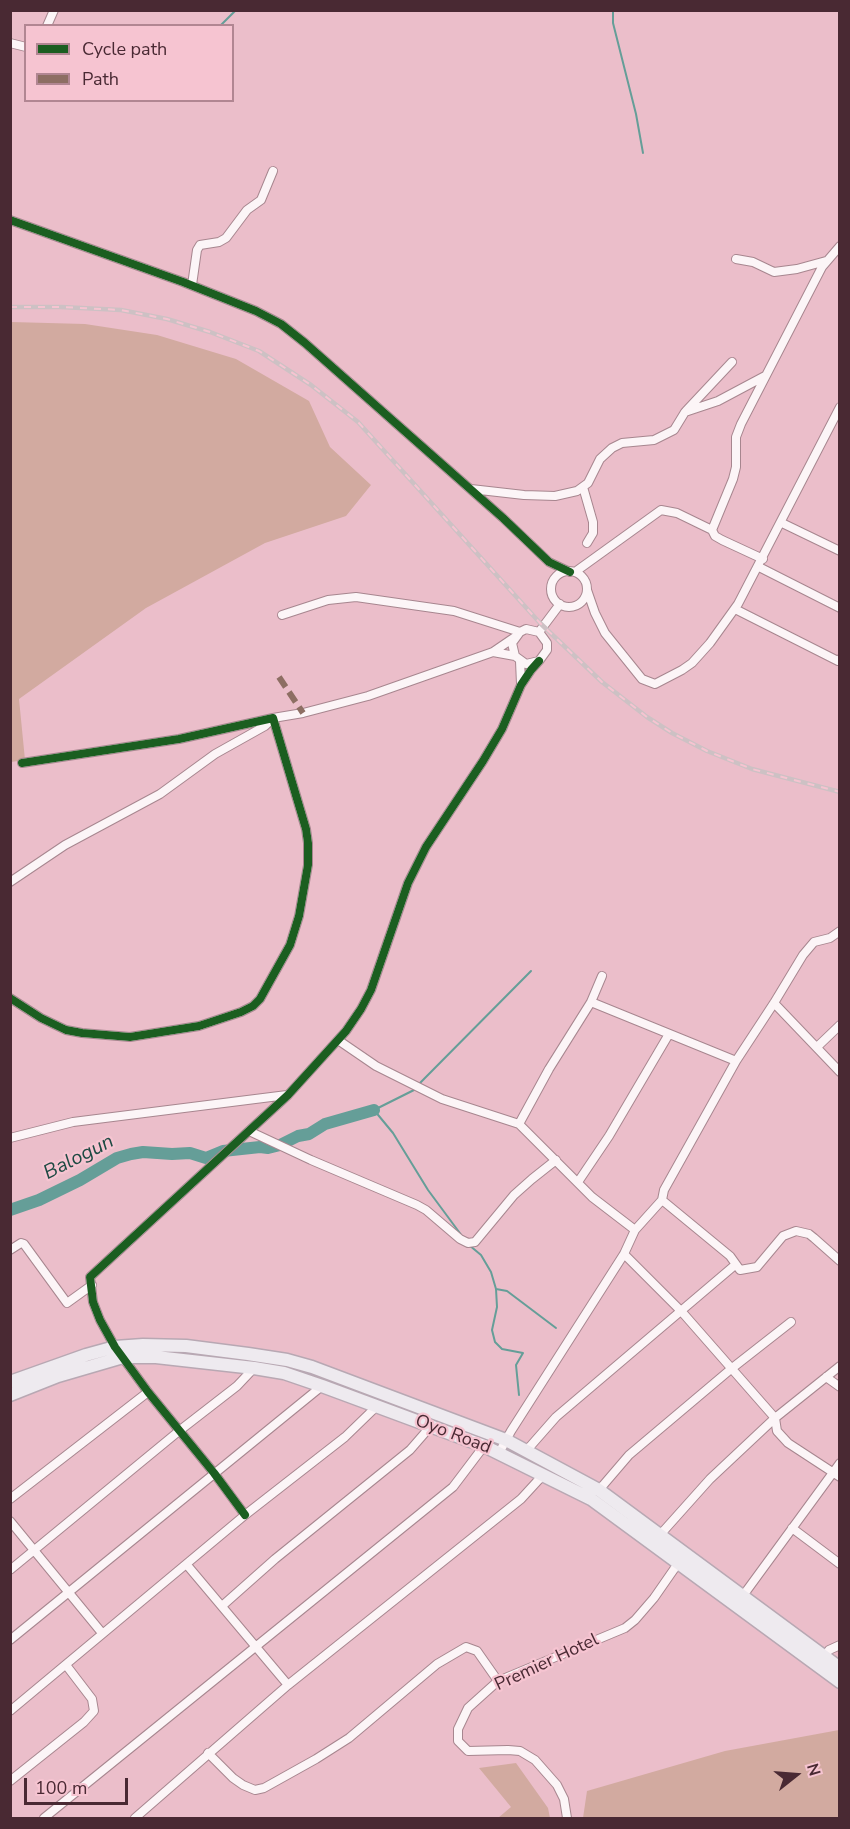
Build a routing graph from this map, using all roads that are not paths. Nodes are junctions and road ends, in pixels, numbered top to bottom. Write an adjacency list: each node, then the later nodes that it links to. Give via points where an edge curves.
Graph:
1 (54, 10): 2 (street)
2 (48, 24)
3 (273, 171): 8 (street, via 261,200 247,210 226,237 200,245)
4 (10, 220): 8 (street)
5 (840, 246): 7 (street)
6 (736, 259): 7 (street, via 774,272)
7 (828, 260): 10 (street)
8 (192, 285): 14 (street, via 281,324)
9 (732, 362): 12 (street)
10 (766, 375): 12 (street, via 718,401); 16 (street, via 736,437 733,479)
11 (840, 407): 15 (street)
12 (685, 412): 13 (street, via 674,430 654,440 622,443 612,448 600,459)
13 (583, 487): 14 (street, via 555,496); 17 (street, via 593,533)
14 (471, 489): 19 (street)
15 (782, 523): 18 (street); 20 (street)
16 (712, 530): 20 (street, via 715,536); 21 (street, via 677,513 661,510)
17 (587, 543)
18 (840, 551)
19 (549, 562): 21 (street); 22 (street)
20 (761, 563): 26 (street); 27 (street)
21 (572, 572): 22 (street); 23 (street, via 585,581)
22 (554, 580): 24 (street, via 552,593)
23 (587, 590): 25 (street); 28 (street)
24 (560, 604): 25 (street); 30 (street)
25 (577, 605): 28 (street)
26 (735, 609): 28 (street, via 692,663 655,684 634,671); 34 (street)
27 (840, 609)
28 (595, 613)
29 (282, 615): 31 (street, via 328,600 357,597 454,611)
30 (539, 632): 31 (street, via 526,629); 35 (street, via 547,650)
31 (517, 634): 32 (street); 33 (street, via 512,650)
32 (493, 652): 33 (street); 37 (street, via 368,696)
33 (518, 659): 35 (street, via 526,664); 36 (street)
34 (840, 660)
35 (539, 661): 36 (street)
36 (521, 685): 47 (street, via 502,729 426,847 408,884 371,990)
37 (273, 718): 38 (street, via 179,739); 39 (street, via 214,754 160,794 65,845); 42 (street, via 306,829 308,865 290,945 253,1006 199,1026 130,1038 66,1030)
38 (22, 763)
39 (10, 882)
40 (840, 931): 44 (street, via 814,942 802,955)
41 (602, 976): 43 (street)
42 (10, 998)
43 (591, 1002): 46 (street); 52 (street)
44 (774, 1003): 48 (street); 49 (street)
45 (840, 1025): 48 (street)
46 (669, 1034): 49 (street); 56 (street)
47 (338, 1040): 51 (street); 52 (street, via 376,1066 442,1099)
48 (817, 1047): 50 (street)
49 (736, 1061): 57 (street)
50 (840, 1072)
51 (288, 1095): 53 (street); 54 (street, via 73,1122)
52 (519, 1125): 55 (street)
53 (249, 1131): 55 (street, via 417,1205 465,1241 475,1242 514,1195); 63 (street, via 90,1277)
54 (10, 1138)
55 (556, 1160): 56 (street)
56 (578, 1182): 58 (street)
57 (662, 1200): 58 (street); 62 (street, via 730,1256)
58 (635, 1230): 60 (street)
59 (10, 1250): 63 (street, via 24,1244 67,1304)
60 (624, 1254): 64 (street); 80 (street)
61 (840, 1261): 62 (street, via 809,1234 796,1231 783,1236 757,1267 740,1270)
62 (735, 1265): 64 (street)
63 (92, 1285): 66 (street, via 100,1320)
64 (682, 1312): 69 (street); 82 (street, via 556,1417)
65 (791, 1322): 69 (street)
66 (119, 1352): 68 (main road, Oyo Road); 71 (main road, Oyo Road, via 52,1365); 74 (street); 75 (main road, Oyo Road); 80 (main road, Oyo Road, via 160,1344 287,1360)
67 (840, 1366): 70 (street)
68 (254, 1368): 72 (main road, Oyo Road); 79 (street)
69 (731, 1369): 77 (street); 88 (street, via 629,1455)
70 (826, 1377): 73 (street); 77 (street)
71 (10, 1382)
72 (322, 1386): 76 (main road, Oyo Road); 85 (street)
73 (840, 1387)
74 (148, 1392): 79 (street); 89 (street)
75 (10, 1395)
76 (376, 1407): 78 (main road, Oyo Road); 90 (street, via 345,1437)
77 (775, 1418): 87 (street, via 777,1431 788,1443); 93 (street, via 710,1479)
78 (430, 1427): 81 (main road, Oyo Road); 101 (street, via 410,1450)
79 (179, 1431): 85 (street); 94 (street)
80 (506, 1440): 82 (main road, Oyo Road); 83 (street)
81 (484, 1446): 83 (main road, Oyo Road); 105 (street, via 453,1487)
82 (527, 1450): 88 (main road, Oyo Road)
83 (499, 1453): 86 (main road, Oyo Road)
84 (840, 1463): 87 (street)
85 (214, 1473): 90 (street); 99 (street)
86 (543, 1475): 95 (main road, Oyo Road, via 591,1499); 111 (street, via 502,1516)
87 (836, 1475): 92 (street)
88 (599, 1490): 93 (main road, Oyo Road)
89 (10, 1499)
90 (245, 1515): 97 (street)
91 (10, 1521): 94 (street)
92 (792, 1528): 96 (street); 100 (street)
93 (659, 1536): 95 (main road, Oyo Road)
94 (34, 1550): 98 (street); 99 (street)
95 (681, 1558): 100 (main road, Oyo Road); 109 (street, Premier Hotel, via 654,1598 625,1628); 110 (main road, Oyo Road, via 761,1626)
96 (840, 1564)
97 (187, 1565): 101 (street); 102 (street)
98 (10, 1570)
99 (69, 1593): 102 (street); 103 (street)
100 (742, 1597): 106 (main road, Oyo Road)
101 (222, 1606): 105 (street)
102 (102, 1633): 107 (street)
103 (10, 1640)
104 (840, 1645): 106 (street)
105 (256, 1646): 111 (street); 115 (street)
106 (824, 1657): 108 (main road, Oyo Road)
107 (66, 1665): 112 (street); 114 (street, via 92,1699 94,1712)
108 (840, 1668)
109 (498, 1682): 113 (street, via 477,1651 466,1647 437,1664 349,1738 264,1788 255,1790 243,1785); 117 (street, Premier Hotel, via 468,1708 458,1729 458,1741 468,1751 520,1751 535,1760 557,1785)
110 (840, 1682)
111 (288, 1685): 113 (street)
112 (10, 1711)
113 (208, 1754): 116 (street)
114 (10, 1781)
115 (44, 1818)
116 (135, 1818)
117 (567, 1818)

